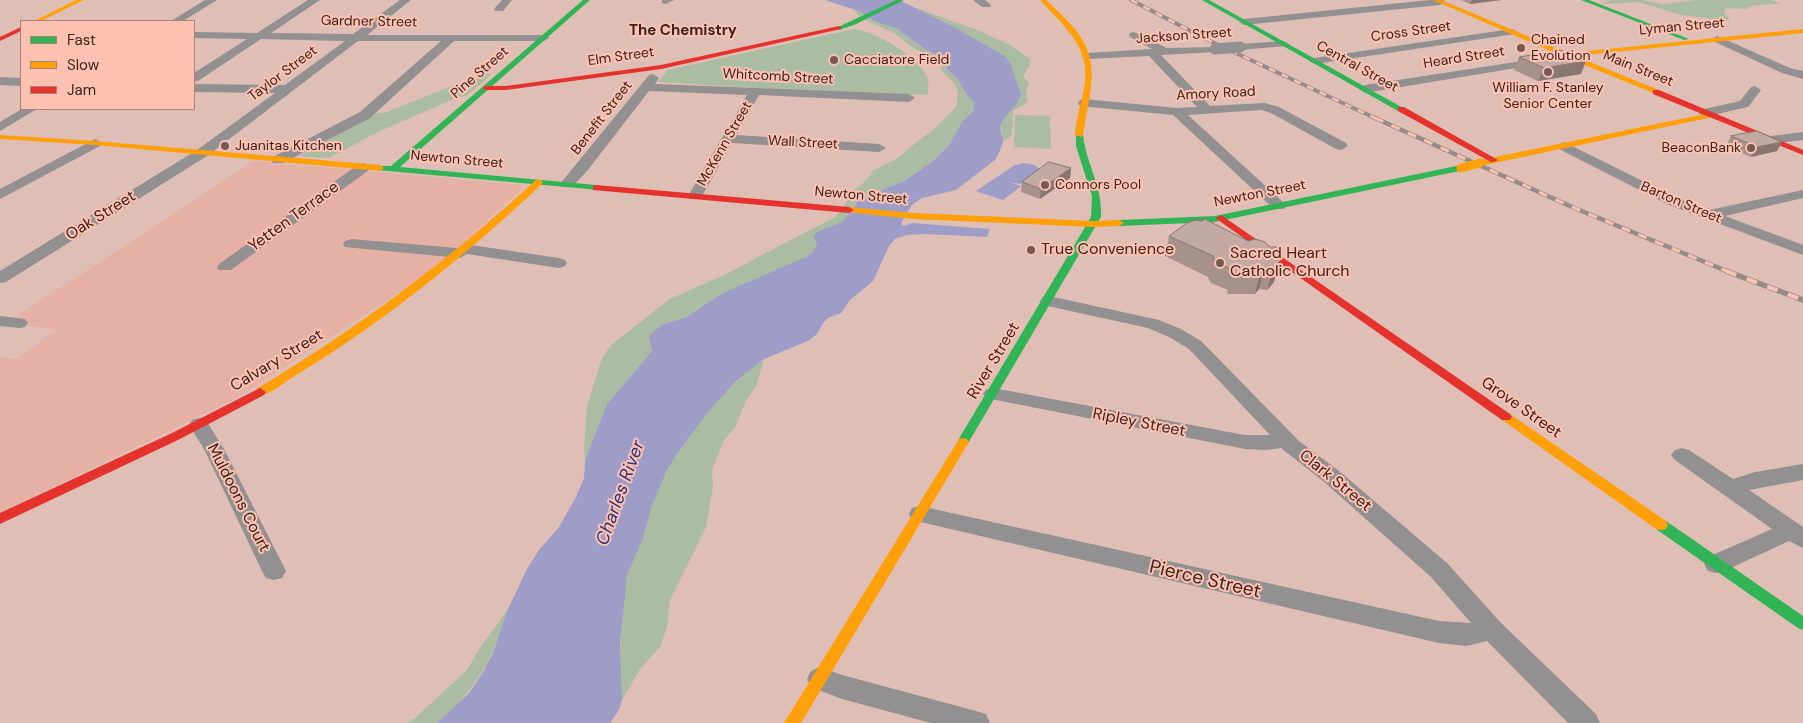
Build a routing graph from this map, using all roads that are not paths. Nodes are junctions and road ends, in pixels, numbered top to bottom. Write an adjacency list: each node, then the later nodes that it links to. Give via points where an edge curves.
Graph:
1 (81, 0): 13 (main road)
2 (212, 0): 14 (street)
3 (316, 0): 21 (street)
4 (406, 0): 22 (street, Taylor Street)
5 (507, 0): 12 (street)
6 (587, 0): 24 (main road, Pine Street)
7 (902, 0): 34 (main road, Elm Street, via 833,30)
8 (1042, 0): 31 (main road, River Street, via 1073,30)
9 (1205, 0): 15 (main road, Central Street)
10 (1584, 0): 27 (main road)
11 (1438, 1): 15 (street); 17 (main road, Main Street)
12 (499, 9)
13 (39, 20)
14 (178, 20)
15 (1244, 22): 28 (main road, Central Street)
16 (18, 32): 25 (main road)
17 (1511, 32): 32 (main road, Main Street); 33 (street, Cross Street)
18 (1800, 33): 26 (main road, Lyman Street)
19 (195, 34): 21 (street, Gardner Street)
20 (1134, 35): 29 (street)
21 (260, 36): 22 (street, Gardner Street); 37 (street)
22 (357, 38): 23 (street, Gardner Street); 44 (street, Taylor Street)
23 (451, 38): 24 (street, Gardner Street); 65 (street, via 368,113)
24 (544, 38): 43 (main road, Pine Street)
25 (0, 39)
26 (1717, 39): 27 (main road, Lyman Street); 35 (street)
27 (1692, 42): 32 (main road, Lyman Street)
28 (1284, 44): 29 (street, Jackson Street, bridge); 33 (main road, Central Street)
29 (1166, 52): 30 (street, Jackson Street)
30 (1152, 53): 31 (street, Jackson Street); 50 (street)
31 (1087, 56): 49 (main road, River Street, via 1090,80)
32 (1565, 56): 45 (street, Heard Street); 53 (main road, Main Street)
33 (1315, 61): 45 (main road, Central Street)
34 (654, 68): 41 (street, Benefit Street, via 656,73); 43 (main road, Elm Street)
35 (1786, 71): 36 (street); 40 (street, via 1790,77)
36 (1803, 75)
37 (195, 77)
38 (0, 81): 39 (street)
39 (20, 82)
40 (1803, 82)
41 (646, 87): 47 (street, Whitcomb Street); 70 (street, Benefit Street)
42 (195, 88): 44 (street)
43 (486, 88): 68 (main road, Pine Street)
44 (288, 89): 63 (street, Taylor Street)
45 (1365, 89): 66 (main road, Central Street)
46 (1755, 90): 53 (street, via 1744,104)
47 (755, 91): 48 (street, Whitcomb Street); 57 (street, McKenn Street)
48 (909, 98)
49 (1084, 103): 52 (street, Amory Road); 77 (main road, River Street, via 1079,140 1097,201 1097,214)
50 (1206, 109): 52 (street, Amory Road); 60 (street, Amory Road, via 1266,107)
51 (29, 110): 54 (street)
52 (1177, 112): 74 (street)
53 (1707, 114): 58 (main road, Main Street); 61 (main road, Newton Street)
54 (0, 127)
55 (1803, 136): 58 (street)
56 (0, 137): 59 (main road, Newton Street)
57 (728, 139): 62 (street, Wall Street); 73 (street, McKenn Street)
58 (1771, 140): 64 (main road, Main Street)
59 (95, 143): 63 (main road, Newton Street); 72 (street)
60 (1340, 146)
61 (1564, 146): 66 (main road, Newton Street); 75 (street, Barton Street, via 1640,186)
62 (879, 148)
63 (202, 153): 65 (main road, Newton Street); 83 (street, Oak Street)
64 (1803, 153)
65 (278, 160): 67 (main road, Newton Street)
66 (1494, 160): 74 (main road, Newton Street, bridge)
67 (364, 167): 68 (main road, Newton Street); 82 (street, Yetten Terrace)
68 (393, 169): 69 (main road, Newton Street)
69 (539, 182): 70 (main road, Newton Street); 80 (main road, Calvary Street)
70 (567, 184): 73 (main road, Newton Street)
71 (1803, 194): 75 (street)
72 (0, 195)
73 (695, 196): 77 (main road, Newton Street, via 914,216)
74 (1279, 206): 76 (main road, Newton Street)
75 (1707, 215): 79 (street, Barton Street)
76 (1221, 218): 77 (main road, Newton Street); 96 (main road, Grove Street)
77 (1092, 224): 84 (main road, River Street)
78 (351, 244): 80 (street)
79 (1803, 250)
80 (462, 251): 81 (street); 88 (main road, Calvary Street, via 364,327)
81 (559, 262)
82 (225, 267)
83 (0, 278)
84 (1049, 300): 87 (main road, River Street); 89 (street, Clark Street, via 1153,324 1182,337 1205,355)
85 (0, 321): 86 (street)
86 (19, 323)
87 (993, 394): 89 (street, Ripley Street, via 1245,442); 93 (main road, River Street)
88 (200, 425): 94 (main road, Calvary Street); 97 (street, Muldoons Court)
89 (1286, 440): 99 (street, Clark Street, via 1439,570)
90 (1682, 455): 92 (street)
91 (1803, 472): 92 (street, via 1755,480)
92 (1731, 488): 95 (street)
93 (920, 514): 99 (street, Pierce Street, via 1439,632 1466,635); 100 (main road, River Street)
94 (0, 519)
95 (1797, 534): 96 (street)
96 (1716, 564): 98 (main road, Grove Street)
97 (274, 571)
98 (1803, 624)
99 (1492, 630): 103 (street, Clark Street)
100 (820, 678): 101 (main road, River Street); 102 (street, via 842,687)
101 (792, 723)
102 (976, 723)
103 (1586, 723)

